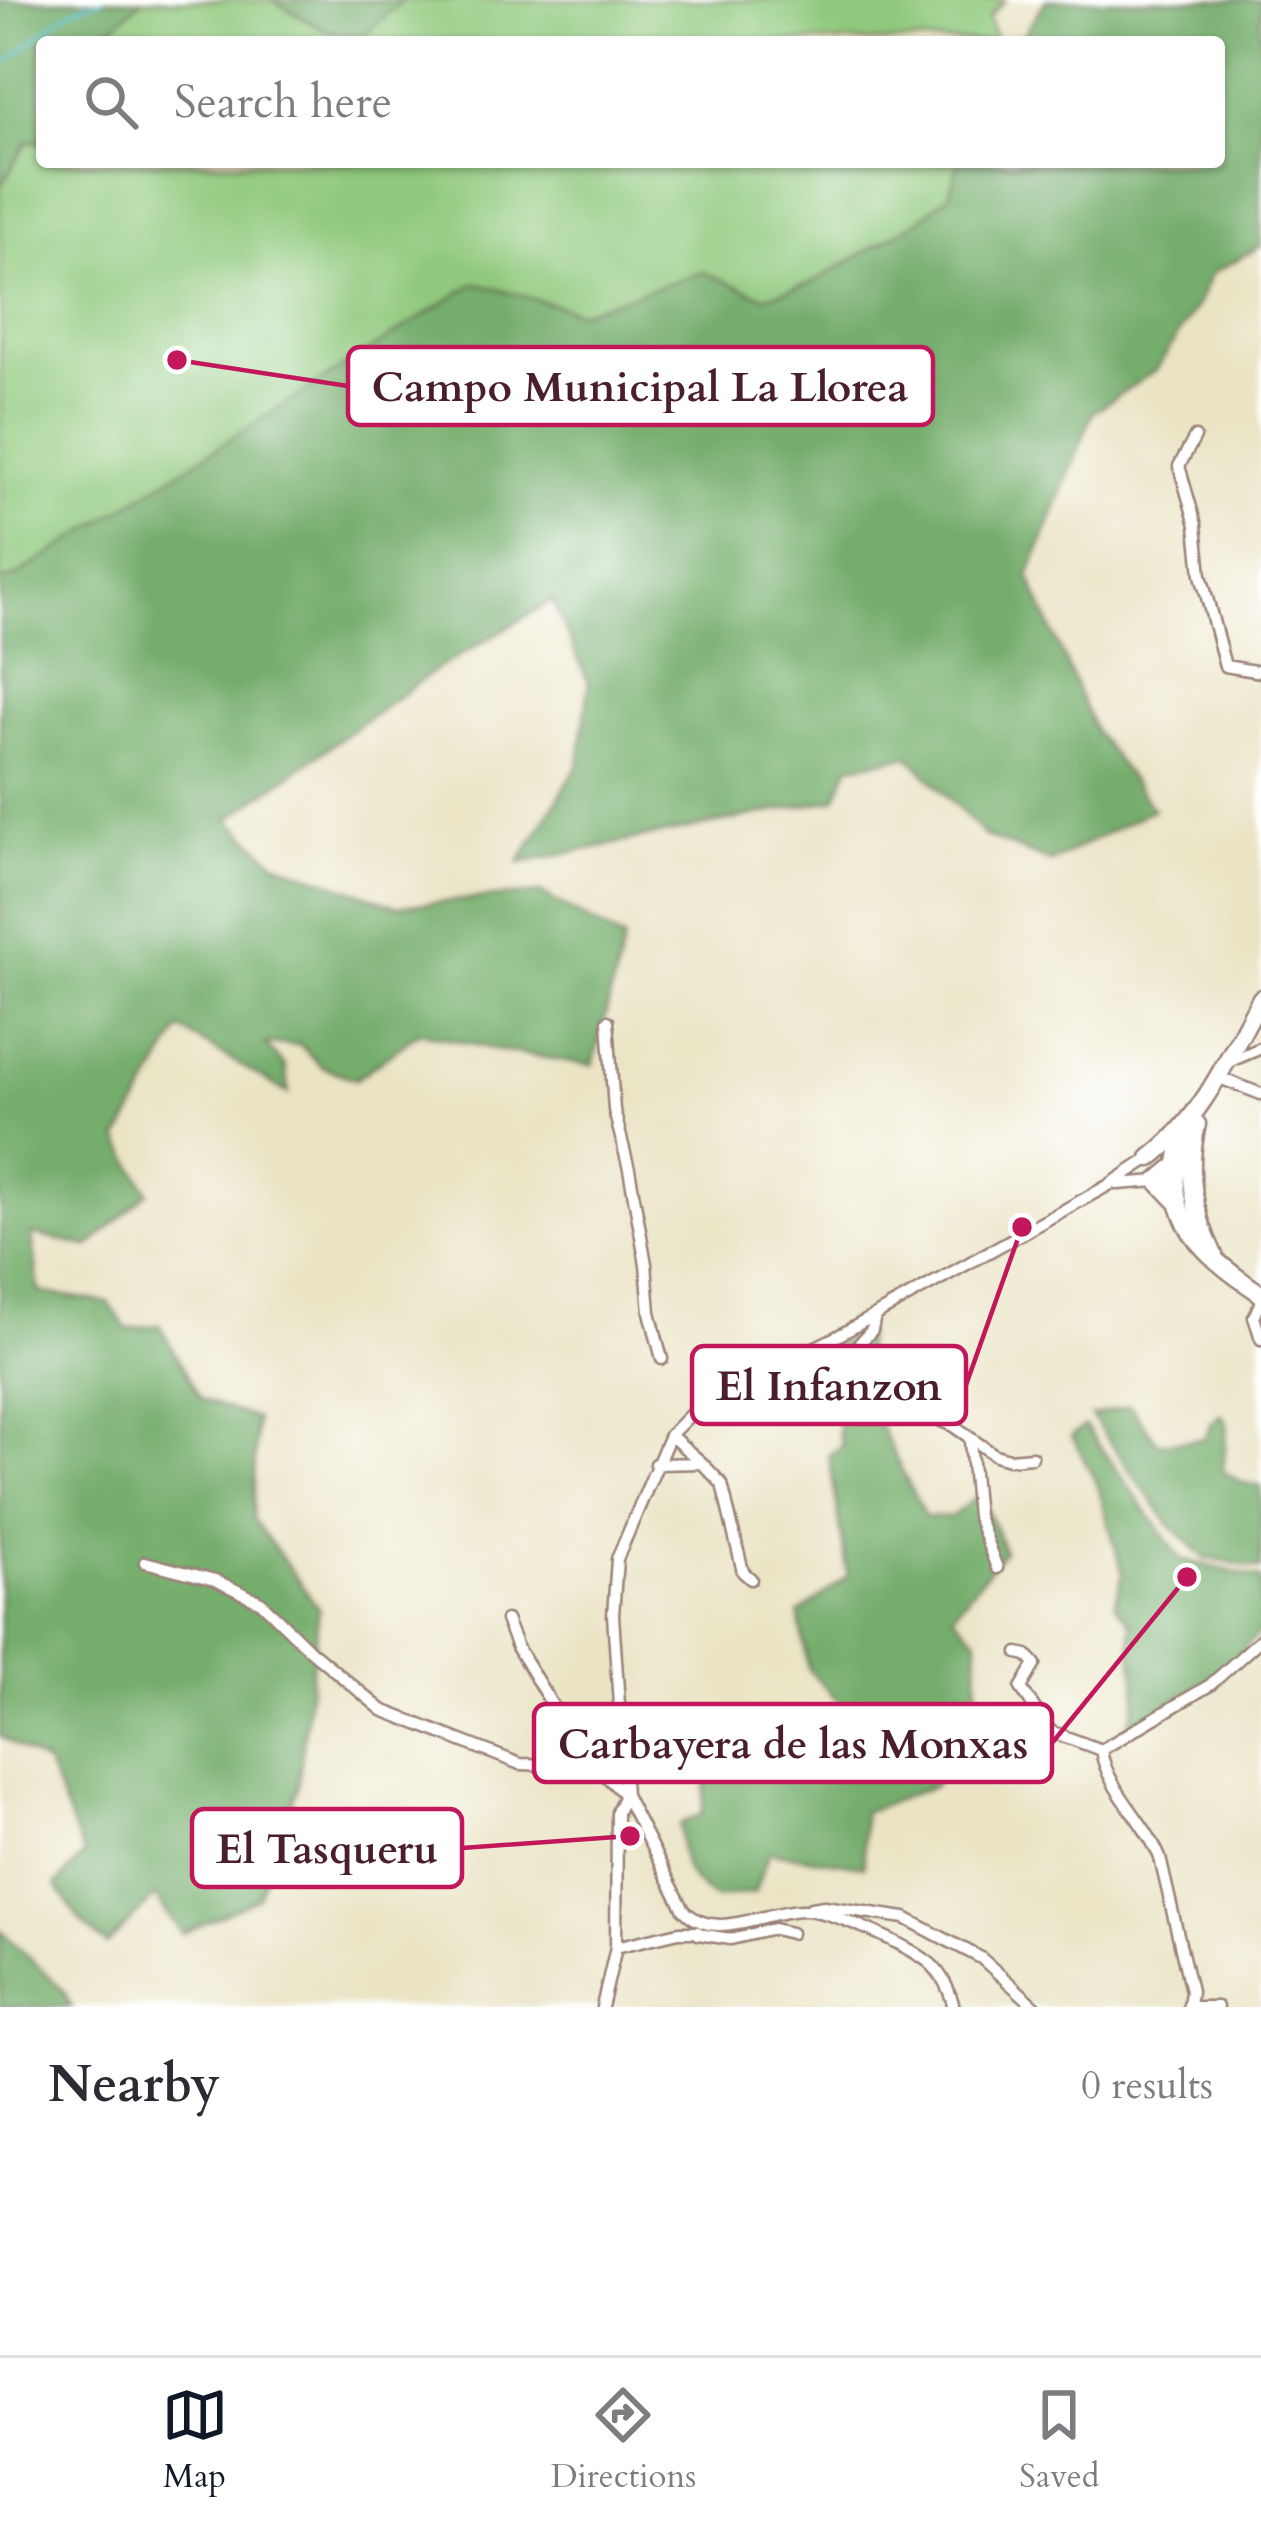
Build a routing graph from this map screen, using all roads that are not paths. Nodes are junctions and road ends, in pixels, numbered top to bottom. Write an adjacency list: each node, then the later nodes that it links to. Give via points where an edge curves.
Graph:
1 (1195, 437): 2 (street, via 1179,466 1225,666)
2 (1261, 672)
3 (1261, 998): 6 (highway)
4 (608, 1021): 21 (street, via 614,1110)
5 (1261, 1048): 6 (street)
6 (1221, 1070): 7 (street); 8 (highway)
7 (1261, 1094)
8 (1201, 1106): 9 (highway); 10 (highway)
9 (1186, 1126): 11 (highway); 12 (highway)
10 (1191, 1149): 12 (highway); 16 (highway)
11 (1150, 1158): 12 (highway); 14 (street)
12 (1174, 1169): 13 (highway); 15 (highway); 16 (highway)
13 (1157, 1181): 14 (street); 15 (highway)
14 (1109, 1185): 19 (street)
15 (1177, 1202): 17 (highway, via 1192,1238)
16 (1196, 1218): 17 (highway)
17 (1217, 1260): 18 (highway)
18 (1261, 1297): 20 (street, via 1254,1317)
19 (875, 1316): 22 (street, via 701,1404); 23 (street, via 850,1354 857,1384)
20 (1261, 1339)
21 (662, 1359)
22 (670, 1435): 25 (street); 26 (street)
23 (970, 1441): 24 (street, via 1009,1459); 28 (street, via 977,1516)
24 (1032, 1457)
25 (702, 1463): 26 (street); 29 (street, via 722,1484)
26 (656, 1464): 35 (street, via 617,1559)
27 (145, 1562): 34 (street, via 261,1602 382,1710 520,1764)
28 (998, 1568)
29 (751, 1579)
30 (506, 1620): 34 (street)
31 (1261, 1639): 33 (street, via 1210,1685)
32 (1018, 1653): 33 (street, via 1035,1664 1021,1688 1050,1731)
33 (1101, 1750): 43 (street, via 1160,1858)
34 (584, 1755): 35 (street)
35 (625, 1796): 37 (street); 39 (street, via 617,1812)
36 (805, 1910): 37 (street); 41 (street, via 925,1960 942,1976); 42 (street, via 905,1918 981,1958)
37 (699, 1929): 38 (street, via 731,1939); 39 (street)
38 (791, 1933)
39 (616, 1947): 40 (street)
40 (602, 2007)
41 (954, 2007)
42 (1036, 2007)
43 (1189, 2007): 44 (street)
44 (1217, 2007)

